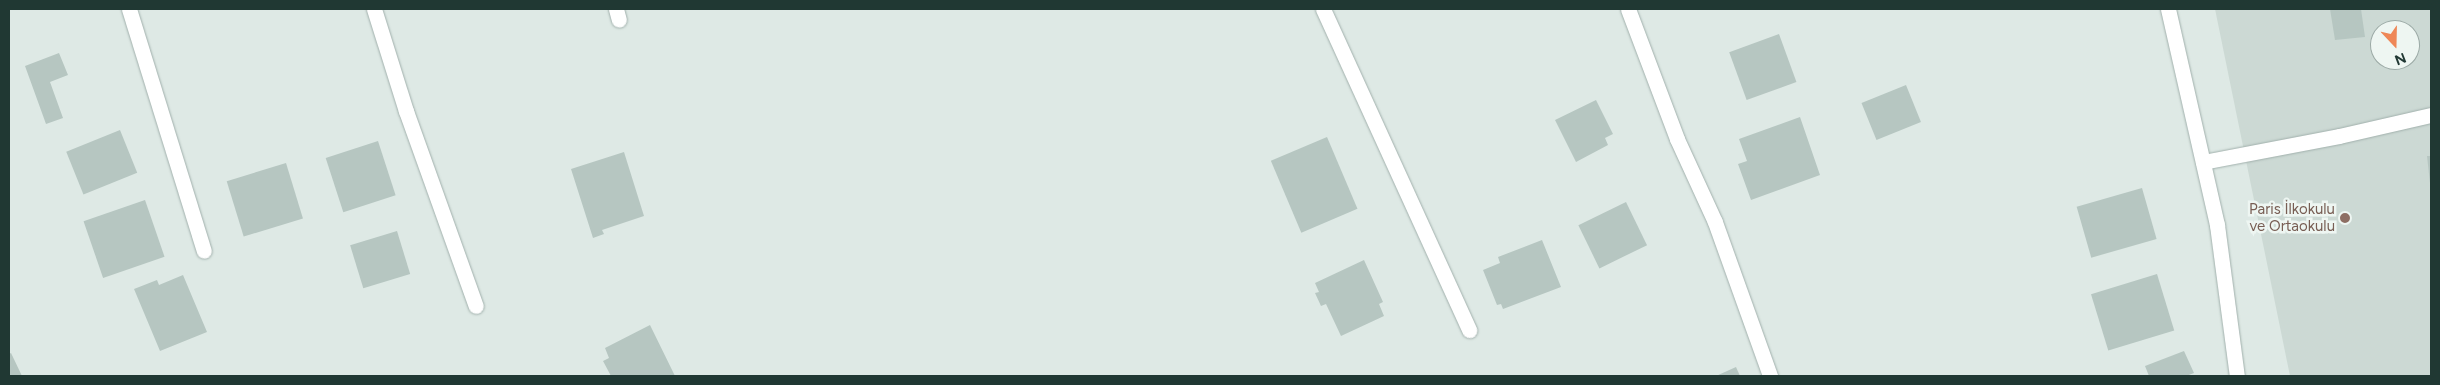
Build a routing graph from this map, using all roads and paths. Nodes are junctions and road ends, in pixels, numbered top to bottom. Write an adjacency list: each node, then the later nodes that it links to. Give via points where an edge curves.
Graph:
1 (129, 9): 8 (street)
2 (374, 9): 9 (street, via 406,111)
3 (1323, 9): 10 (street)
4 (1628, 9): 11 (street, via 1677,138 1715,222)
5 (2168, 9): 7 (street)
6 (2431, 115): 7 (street)
7 (2203, 162): 12 (street, via 2217,225)
8 (204, 251)
9 (476, 306)
10 (1469, 330)
11 (1770, 376)
12 (2237, 376)

